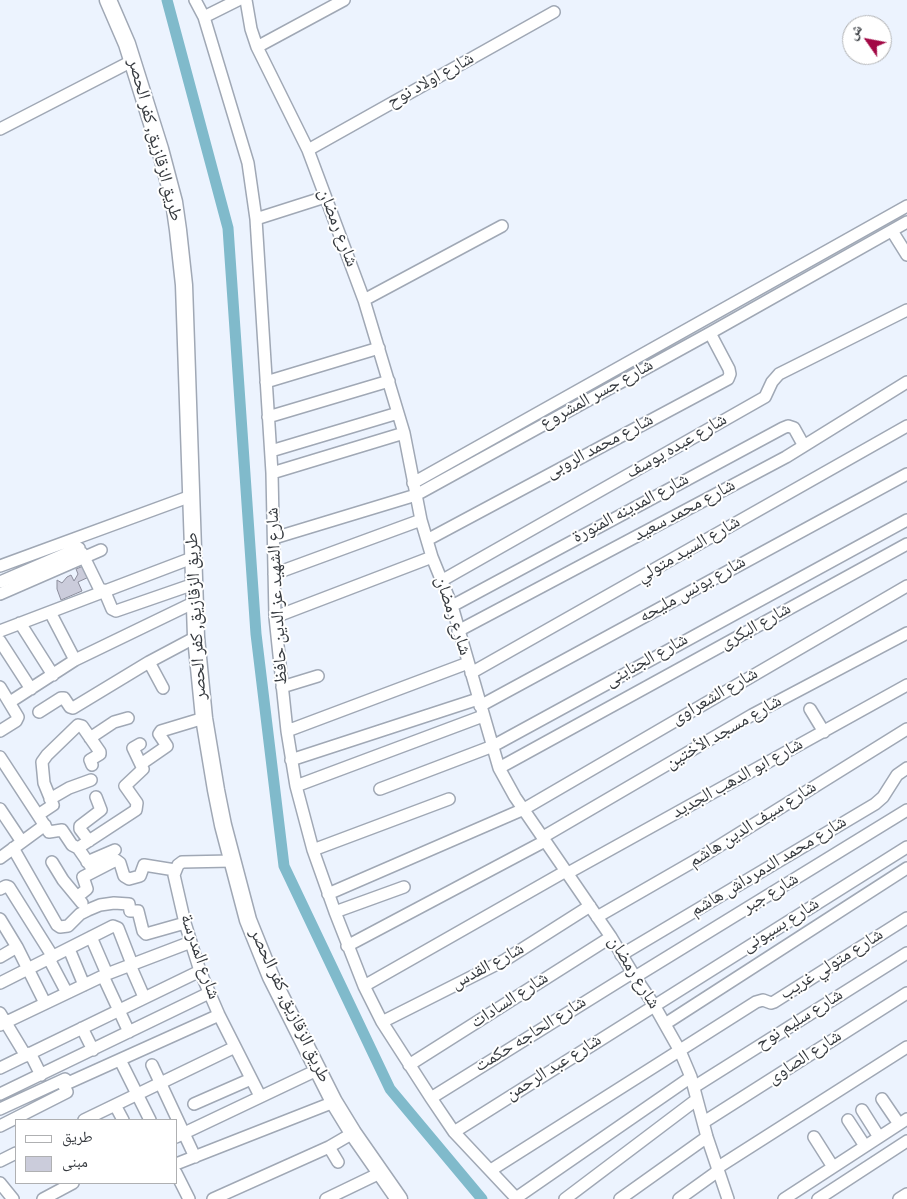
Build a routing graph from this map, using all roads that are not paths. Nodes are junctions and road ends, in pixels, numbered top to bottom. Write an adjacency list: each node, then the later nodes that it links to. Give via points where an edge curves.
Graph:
1 (108, 0): 9 (main road, طريق الزقازيق, كفر الحصر)
2 (195, 0): 7 (street, شارع الشهيد عز الدين حافظ)
3 (238, 0): 7 (street)
4 (246, 0): 8 (street, شارع رمضان)
5 (344, 0): 8 (street)
6 (554, 12): 11 (street, شارع اولاد نوح)
7 (204, 17): 14 (street, شارع الشهيد عز الدين حافظ, via 248,163)
8 (257, 47): 11 (street, شارع رمضان)
9 (132, 61): 10 (street); 35 (main road, طريق الزقازيق, كفر الحصر, via 168,175 178,230 184,285)
10 (0, 129)
11 (308, 150): 12 (street, شارع رمضان)
12 (325, 197): 14 (street); 19 (street, شارع رمضان)
13 (907, 206): 34 (street, شارع جسر المشروع)
14 (256, 219): 24 (street, شارع الشهيد عز الدين حافظ)
15 (907, 222): 17 (street, شارع جسر المشروع)
16 (502, 226): 19 (street)
17 (892, 231): 18 (street); 21 (street, شارع جسر المشروع)
18 (907, 255)
19 (364, 300): 22 (street, شارع رمضان)
20 (907, 310): 47 (street, شارع عبده يوسف, via 779,374 765,397)
21 (710, 334): 34 (street, شارع جسر المشروع); 39 (street, شارع محمد الروبى, via 729,369 728,379)
22 (379, 348): 23 (street, شارع رمضان); 24 (street)
23 (389, 381): 26 (street, شارع رمضان); 27 (street)
24 (266, 382): 27 (street, شارع الشهيد عز الدين حافظ)
25 (907, 382): 30 (street, شارع محمد سعيد)
26 (398, 413): 29 (street, شارع رمضان); 31 (street)
27 (268, 417): 31 (street, شارع الشهيد عز الدين حافظ)
28 (907, 426): 65 (street, شارع السيد متولي)
29 (404, 433): 32 (street); 34 (street, شارع رمضان)
30 (804, 446): 54 (street, شارع المدينه المنورة, via 794,428 783,428); 59 (street, شارع محمد سعيد)
31 (271, 451): 32 (street, شارع الشهيد عز الدين حافظ)
32 (272, 473): 38 (street, شارع الشهيد عز الدين حافظ)
33 (907, 474): 74 (street, شارع يونس مليحه)
34 (415, 489): 36 (street, شارع رمضان); 38 (street, شارع جسر المشروع)
35 (191, 496): 41 (street); 44 (main road, طريق الزقازيق, كفر الحصر)
36 (421, 520): 39 (street, شارع رمضان); 46 (street)
37 (907, 520): 85 (street, شارع الجناينى)
38 (274, 538): 46 (street, شارع الشهيد عز الدين حافظ)
39 (427, 540): 43 (street, شارع رمضان)
40 (907, 544): 90 (street, شارع البكرى)
41 (79, 548): 42 (street); 45 (street); 48 (street); 51 (street); 52 (street)
42 (101, 550)
43 (432, 557): 47 (street, شارع رمضان); 56 (street)
44 (192, 558): 49 (main road, طريق الزقازيق, كفر الحصر); 51 (street)
45 (0, 566)
46 (274, 574): 56 (street, شارع الشهيد عز الدين حافظ)
47 (441, 580): 54 (street, شارع رمضان)
48 (0, 582)
49 (194, 584): 51 (street, via 116,611 112,610); 53 (main road, طريق الزقازيق, كفر الحصر)
50 (907, 586): 99 (street, شارع الشعراوى)
51 (102, 591): 55 (street)
52 (0, 594)
53 (194, 602): 61 (main road, طريق الزقازيق, كفر الحصر); 63 (street)
54 (452, 606): 59 (street, شارع رمضان)
55 (50, 612): 57 (street); 63 (street)
56 (275, 617): 69 (street, شارع الشهيد عز الدين حافظ)
57 (20, 623): 58 (street); 66 (street)
58 (0, 631)
59 (458, 631): 65 (street, شارع رمضان)
60 (907, 633): 103 (street, شارع مسجد الأختين, via 752,715)
61 (196, 637): 64 (street); 78 (main road, طريق الزقازيق, كفر الحصر)
62 (0, 641): 72 (street)
63 (75, 660): 66 (street)
64 (150, 662): 71 (street); 76 (street, via 73,708 62,698)
65 (469, 668): 74 (street, شارع رمضان); 81 (street, شارع السيد متولي)
66 (53, 675): 72 (street)
67 (318, 676): 69 (street)
68 (907, 685): 82 (street, شارع ابو الدهب الجديد)
69 (282, 686): 81 (street, شارع الشهيد عز الدين حافظ)
70 (0, 687): 73 (street)
71 (163, 688)
72 (31, 689): 73 (street)
73 (10, 702): 80 (street, via 18,715 16,721)
74 (480, 707): 85 (street, شارع رمضان); 87 (street); 93 (street)
75 (810, 709): 82 (street)
76 (39, 712)
77 (128, 718): 83 (street, via 114,722)
78 (204, 718): 88 (street, via 160,731 167,746); 111 (main road, طريق الزقازيق, كفر الحصر)
79 (907, 730): 124 (street, شارع سيف الدين هاشم, via 703,856)
80 (0, 732)
81 (287, 732): 87 (street, شارع الشهيد عز الدين حافظ)
82 (824, 732): 116 (street, شارع ابو الدهب الجديد)
83 (90, 738): 89 (street, via 100,753 90,760); 97 (street, via 82,726 78,726 44,758 44,783)
84 (140, 744): 88 (street, via 133,748)
85 (493, 746): 90 (street, شارع رمضان); 94 (street, شارع الجناينى)
86 (0, 757): 101 (street)
87 (291, 760): 93 (street, شارع الشهيد عز الدين حافظ)
88 (141, 764): 104 (street, via 142,770 125,786 137,803 136,810)
89 (92, 765)
90 (499, 768): 99 (street, شارع رمضان)
91 (907, 768): 135 (street, شارع محمد الدمرداش هاشم, via 897,775 875,804)
92 (91, 780): 97 (street)
93 (296, 786): 109 (street, شارع الشهيد عز الدين حافظ)
94 (380, 789)
95 (96, 797): 104 (street, via 101,810 80,826)
96 (450, 798): 109 (street)
97 (50, 799): 101 (street, via 52,807)
98 (0, 809): 105 (street)
99 (524, 809): 103 (street, شارع رمضان); 119 (street, شارع الشعراوى)
100 (907, 810): 142 (street, شارع جبر)
101 (38, 815): 102 (street)
102 (45, 825): 105 (street); 107 (street, via 50,832 61,830)
103 (544, 839): 116 (street, شارع رمضان); 132 (street, شارع مسجد الأختين)
104 (89, 841): 107 (street)
105 (18, 845): 110 (street); 122 (street, via 57,925 64,927)
106 (907, 847): 151 (street, شارع بسيونى)
107 (78, 848): 113 (street)
108 (115, 850): 113 (street)
109 (313, 850): 119 (street, شارع الشهيد عز الدين حافظ)
110 (0, 858)
111 (232, 861): 115 (street, via 182,862); 168 (main road, طريق الزقازيق, كفر الحصر, via 259,948)
112 (52, 862): 120 (street)
113 (91, 867): 115 (street, via 116,860 129,879 140,876 144,864); 120 (street, via 83,877 87,890)
114 (907, 868): 156 (street)
115 (175, 870): 127 (street, شارع المدرسة)
116 (567, 872): 121 (street, شارع رمضان); 145 (street, شارع ابو الدهب الجديد)
117 (404, 887): 123 (street)
118 (0, 889): 137 (street, via 9,887)
119 (328, 894): 123 (street, شارع الشهيد عز الدين حافظ)
120 (77, 897): 122 (street)
121 (590, 906): 124 (street, شارع رمضان); 155 (street, شارع القدس, via 505,960)
122 (88, 910): 127 (street, via 100,904 128,904 130,911 138,912 146,934)
123 (335, 912): 132 (street, شارع الشهيد عز الدين حافظ)
124 (598, 916): 128 (street, شارع رمضان)
125 (907, 918): 162 (street, شارع متولي غريب, via 774,1002 756,1002)
126 (0, 919): 131 (street)
127 (185, 923): 130 (street, شارع المدرسة)
128 (610, 937): 135 (street, شارع رمضان); 166 (street, شارع السادات)
129 (91, 938): 133 (street); 138 (street, via 117,926); 141 (street)
130 (190, 942): 138 (street); 140 (street, شارع المدرسة)
131 (17, 946): 136 (street); 139 (street)
132 (347, 946): 145 (street, شارع الشهيد عز الدين حافظ)
133 (68, 949): 137 (street); 144 (street)
134 (907, 954): 171 (street, شارع سليم نوح)
135 (621, 955): 142 (street, شارع رمضان)
136 (0, 956)
137 (51, 958): 139 (street); 146 (street)
138 (131, 964): 141 (street); 149 (street)
139 (28, 969): 143 (street); 150 (street)
140 (200, 971): 147 (street, شارع المدرسة); 149 (street)
141 (105, 975): 144 (street); 152 (street)
142 (633, 975): 151 (street, شارع رمضان); 177 (street, شارع الحاجه حكمت)
143 (0, 984)
144 (84, 985): 146 (street)
145 (364, 986): 155 (street, شارع الشهيد عز الدين حافظ)
146 (67, 993): 150 (street)
147 (209, 993): 153 (street, شارع المدرسة); 158 (street)
148 (907, 993): 190 (street, شارع الصاوى)
149 (144, 998): 152 (street)
150 (45, 1003): 154 (street)
151 (654, 1005): 156 (street, شارع رمضان); 193 (street, شارع عبد الرحمن)
152 (118, 1010): 157 (street); 158 (street)
153 (219, 1015): 160 (street, شارع المدرسة); 164 (street)
154 (2, 1020): 163 (street)
155 (382, 1022): 166 (street, شارع الشهيد عز الدين حافظ)
156 (665, 1024): 162 (street, شارع رمضان)
157 (82, 1028): 161 (street); 163 (street)
158 (129, 1032): 161 (street)
159 (907, 1046): 208 (street)
160 (235, 1047): 170 (street, شارع المدرسة); 173 (street)
161 (93, 1050): 169 (street)
162 (680, 1051): 171 (street, شارع رمضان); 209 (street, شارع متولي غريب)
163 (28, 1054): 167 (street); 169 (street)
164 (120, 1060): 172 (street); 175 (street)
165 (152, 1065): 173 (street)
166 (410, 1065): 177 (street, شارع الشهيد عز الدين حافظ)
167 (0, 1068)
168 (317, 1070): 176 (street); 180 (main road, طريق الزقازيق, كفر الحصر)
169 (40, 1075): 174 (street)
170 (251, 1079): 176 (street, شارع المدرسة); 181 (street)
171 (693, 1082): 179 (street, شارع رمضان); 217 (street, شارع سليم نوح)
172 (68, 1083): 183 (street, via 66,1079); 192 (street, via 64,1086 67,1092)
173 (160, 1083): 175 (street); 188 (street)
174 (0, 1094)
175 (137, 1095): 182 (street); 187 (street)
176 (260, 1096): 195 (street)
177 (431, 1098): 193 (street, شارع الشهيد عز الدين حافظ)
178 (882, 1099): 191 (street)
179 (696, 1100): 190 (street, شارع رمضان); 223 (street)
180 (334, 1102): 194 (main road, طريق الزقازيق, كفر الحصر); 203 (street)
181 (194, 1104)
182 (115, 1105): 185 (street); 186 (street)
183 (0, 1109)
184 (862, 1110): 198 (street)
185 (90, 1119)
186 (122, 1119)
187 (149, 1119)
188 (174, 1119)
189 (848, 1120): 200 (street)
190 (704, 1122): 196 (street, شارع رمضان)
191 (903, 1122): 198 (street)
192 (0, 1126)
193 (454, 1132): 209 (street, شارع الشهيد عز الدين حافظ)
194 (353, 1134): 201 (street); 210 (main road, طريق الزقازيق, كفر الحصر)
195 (180, 1135): 203 (street)
196 (707, 1137): 208 (street, شارع رمضان); 224 (street)
197 (814, 1137): 207 (street)
198 (879, 1137): 200 (street)
199 (907, 1141): 228 (street)
200 (865, 1146): 207 (street)
201 (329, 1147): 205 (street); 221 (street)
202 (15, 1156): 204 (street)
203 (195, 1157): 206 (street)
204 (0, 1161)
205 (338, 1162)
206 (178, 1163)
207 (833, 1167): 227 (street)
208 (717, 1169): 225 (street); 226 (street, شارع رمضان)
209 (491, 1170): 217 (street, شارع الشهيد عز الدين حافظ)
210 (380, 1173): 216 (main road, طريق الزقازيق, كفر الحصر); 222 (street)
211 (178, 1177): 220 (street)
212 (0, 1183): 218 (street)
213 (69, 1184): 214 (street)
214 (51, 1188): 219 (street)
215 (907, 1194): 229 (street)
216 (397, 1198)
217 (517, 1198)
218 (14, 1199)
219 (43, 1199)
220 (189, 1199)
221 (213, 1199)
222 (326, 1199)
223 (565, 1199)
224 (620, 1199)
225 (678, 1199)
226 (728, 1199)
227 (784, 1199)
228 (818, 1199)
229 (899, 1199)

